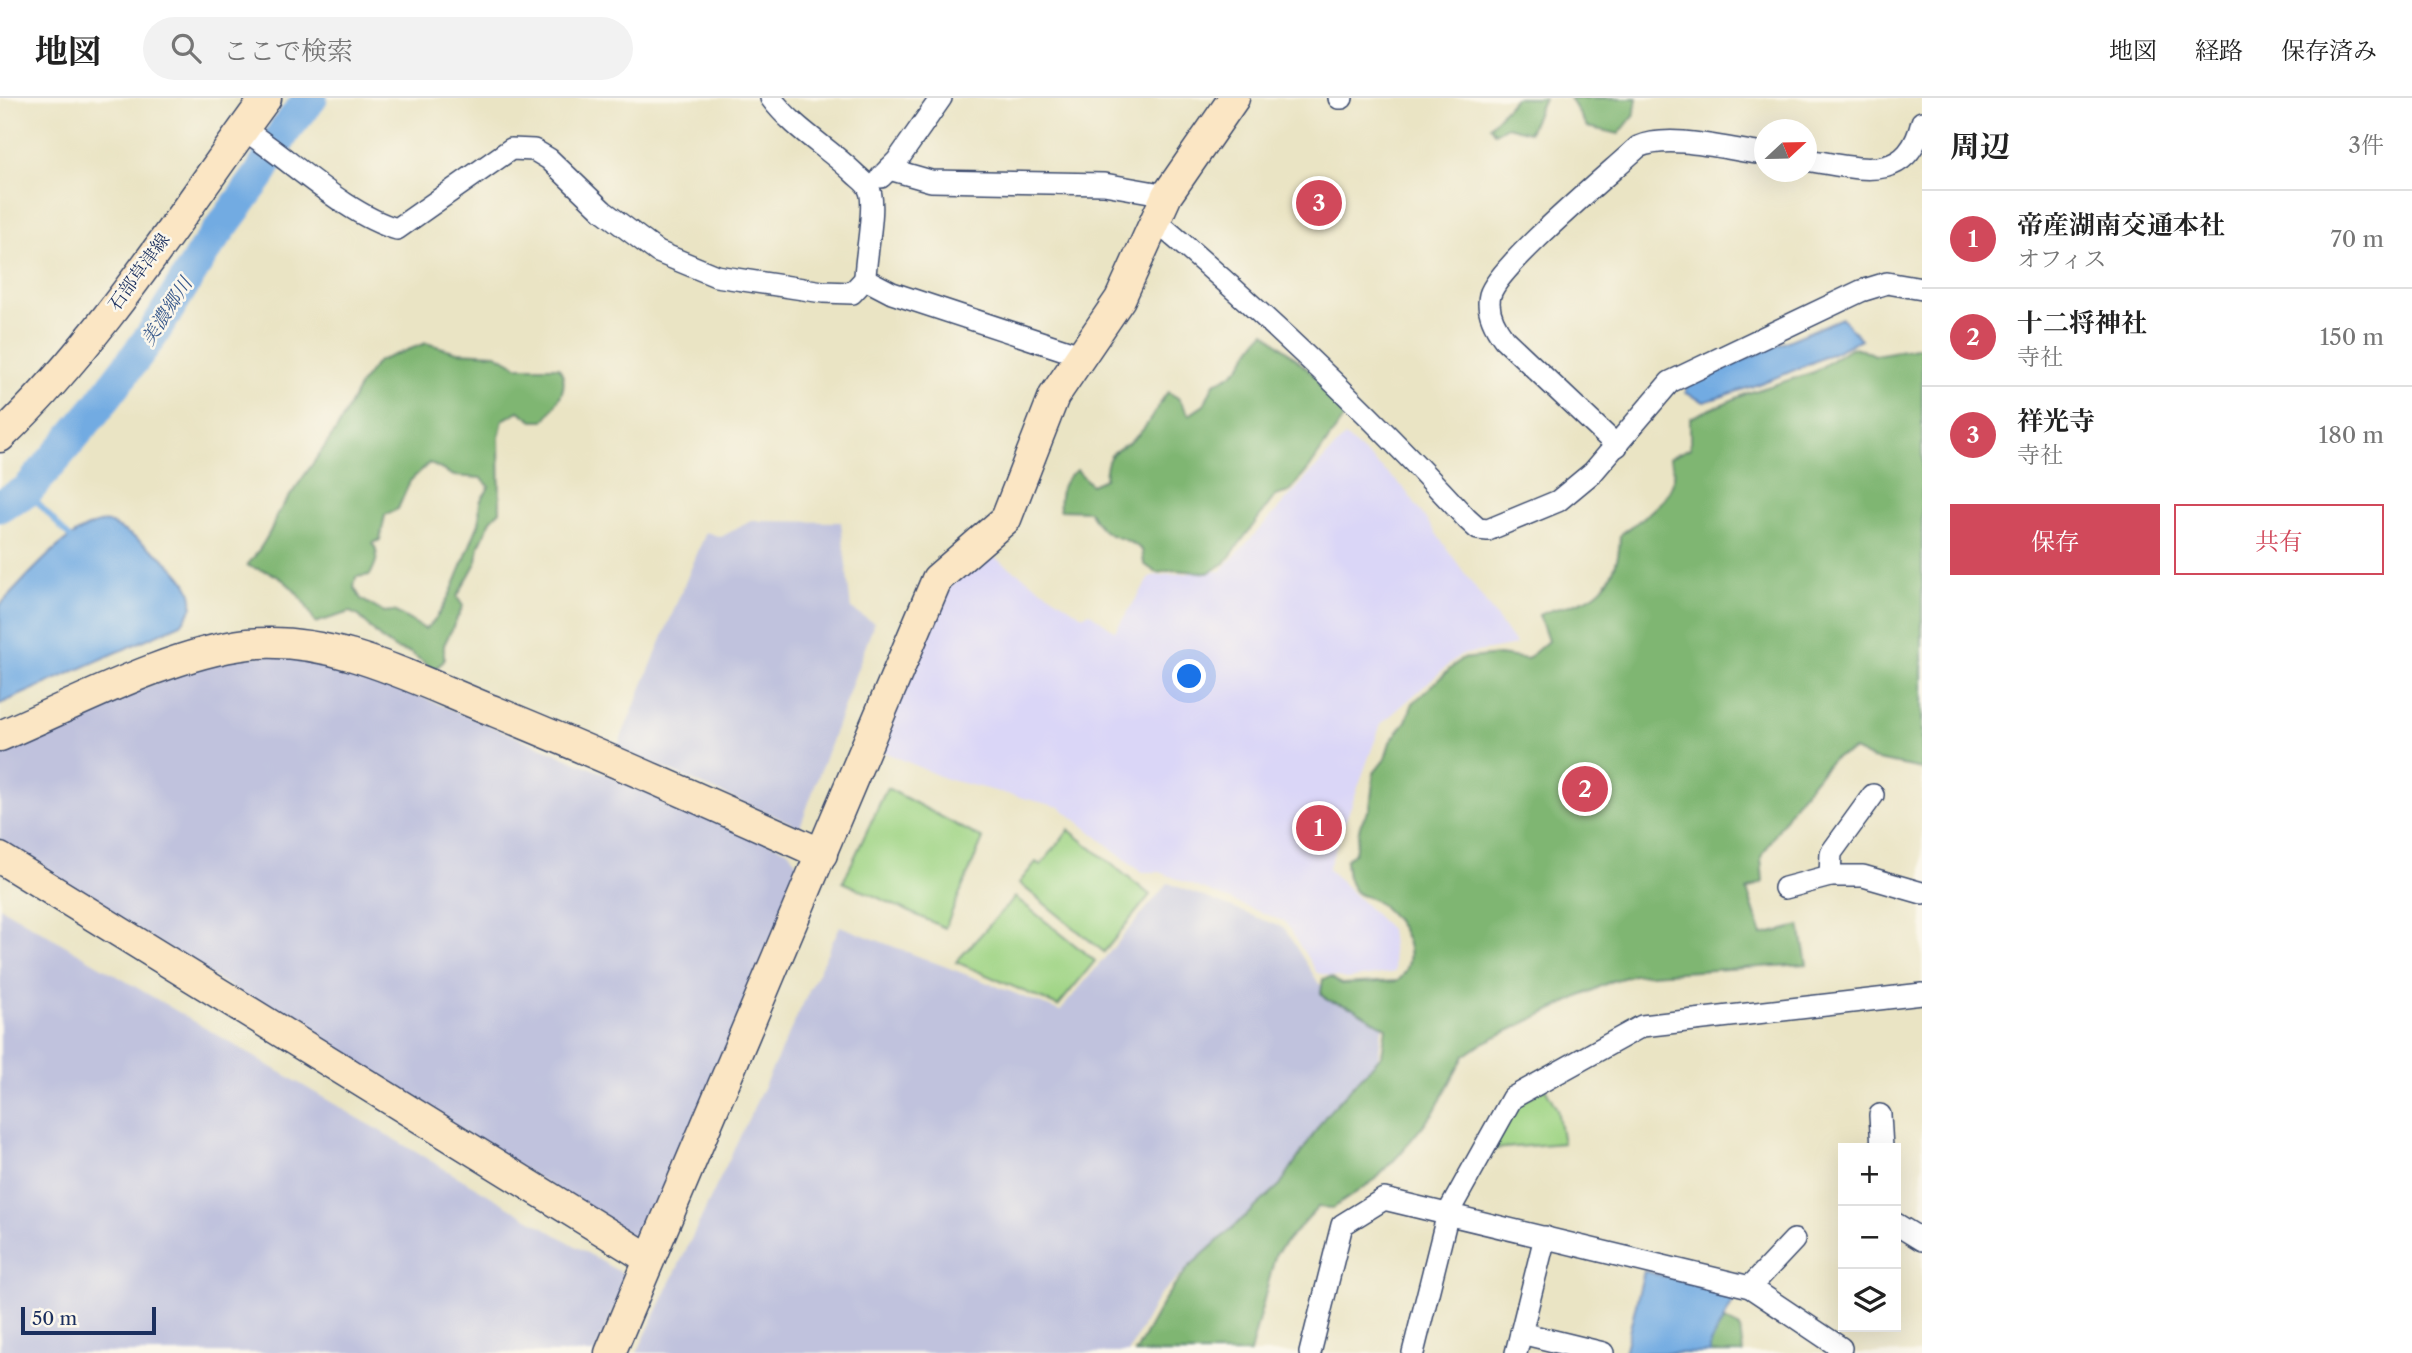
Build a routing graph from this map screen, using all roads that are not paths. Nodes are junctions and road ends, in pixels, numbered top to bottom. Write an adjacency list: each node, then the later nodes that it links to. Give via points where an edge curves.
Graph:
1 (266, 98): 6 (street, 石部草津線)
2 (771, 98): 10 (street)
3 (941, 98): 9 (street)
4 (1234, 98): 11 (street)
5 (1922, 122): 8 (street, via 1912,152 1888,167)
6 (249, 133): 12 (street, via 384,226 397,229 510,149 524,148 549,159 603,211 658,252 716,276 852,293); 15 (street, 石部草津線, via 97,330 38,401)
7 (1754, 153): 16 (street, via 1672,142 1638,147 1512,263 1491,293 1492,318 1504,340)
8 (1817, 161)
9 (889, 169): 10 (street); 11 (street, via 931,181 1104,184)
10 (869, 188): 12 (street, via 873,213 865,254)
11 (1161, 208): 14 (street, via 1120,299); 16 (street, via 1235,289 1478,529 1498,528 1558,501)
12 (866, 279): 14 (street, via 892,293)
13 (1922, 289): 16 (street, via 1887,283 1861,290 1670,382)
14 (1080, 355): 19 (street, via 1054,396 1006,519 937,579)
15 (0, 437)
16 (1617, 446)
17 (0, 736): 19 (street, via 189,657 250,644 315,646 390,669 591,751)
18 (1873, 795): 21 (street, via 1831,853)
19 (822, 854): 32 (street)
20 (0, 858): 32 (street)
21 (1830, 876): 22 (street); 23 (street, via 1863,876)
22 (1785, 888)
23 (1922, 893)
24 (1922, 994): 27 (street, via 1642,1026 1512,1098)
25 (1880, 1115): 26 (street)
26 (1882, 1143)
27 (1448, 1213): 29 (street); 37 (street, via 1384,1199 1342,1225); 38 (street)
28 (1901, 1227): 31 (street)
29 (1545, 1237): 33 (street); 34 (street)
30 (1794, 1240): 33 (street)
31 (1922, 1240)
32 (649, 1259): 36 (street)
33 (1750, 1287): 35 (street)
34 (1518, 1343): 39 (street)
35 (1841, 1348)
36 (610, 1353)
37 (1310, 1353)
38 (1413, 1353)
39 (1603, 1353)

